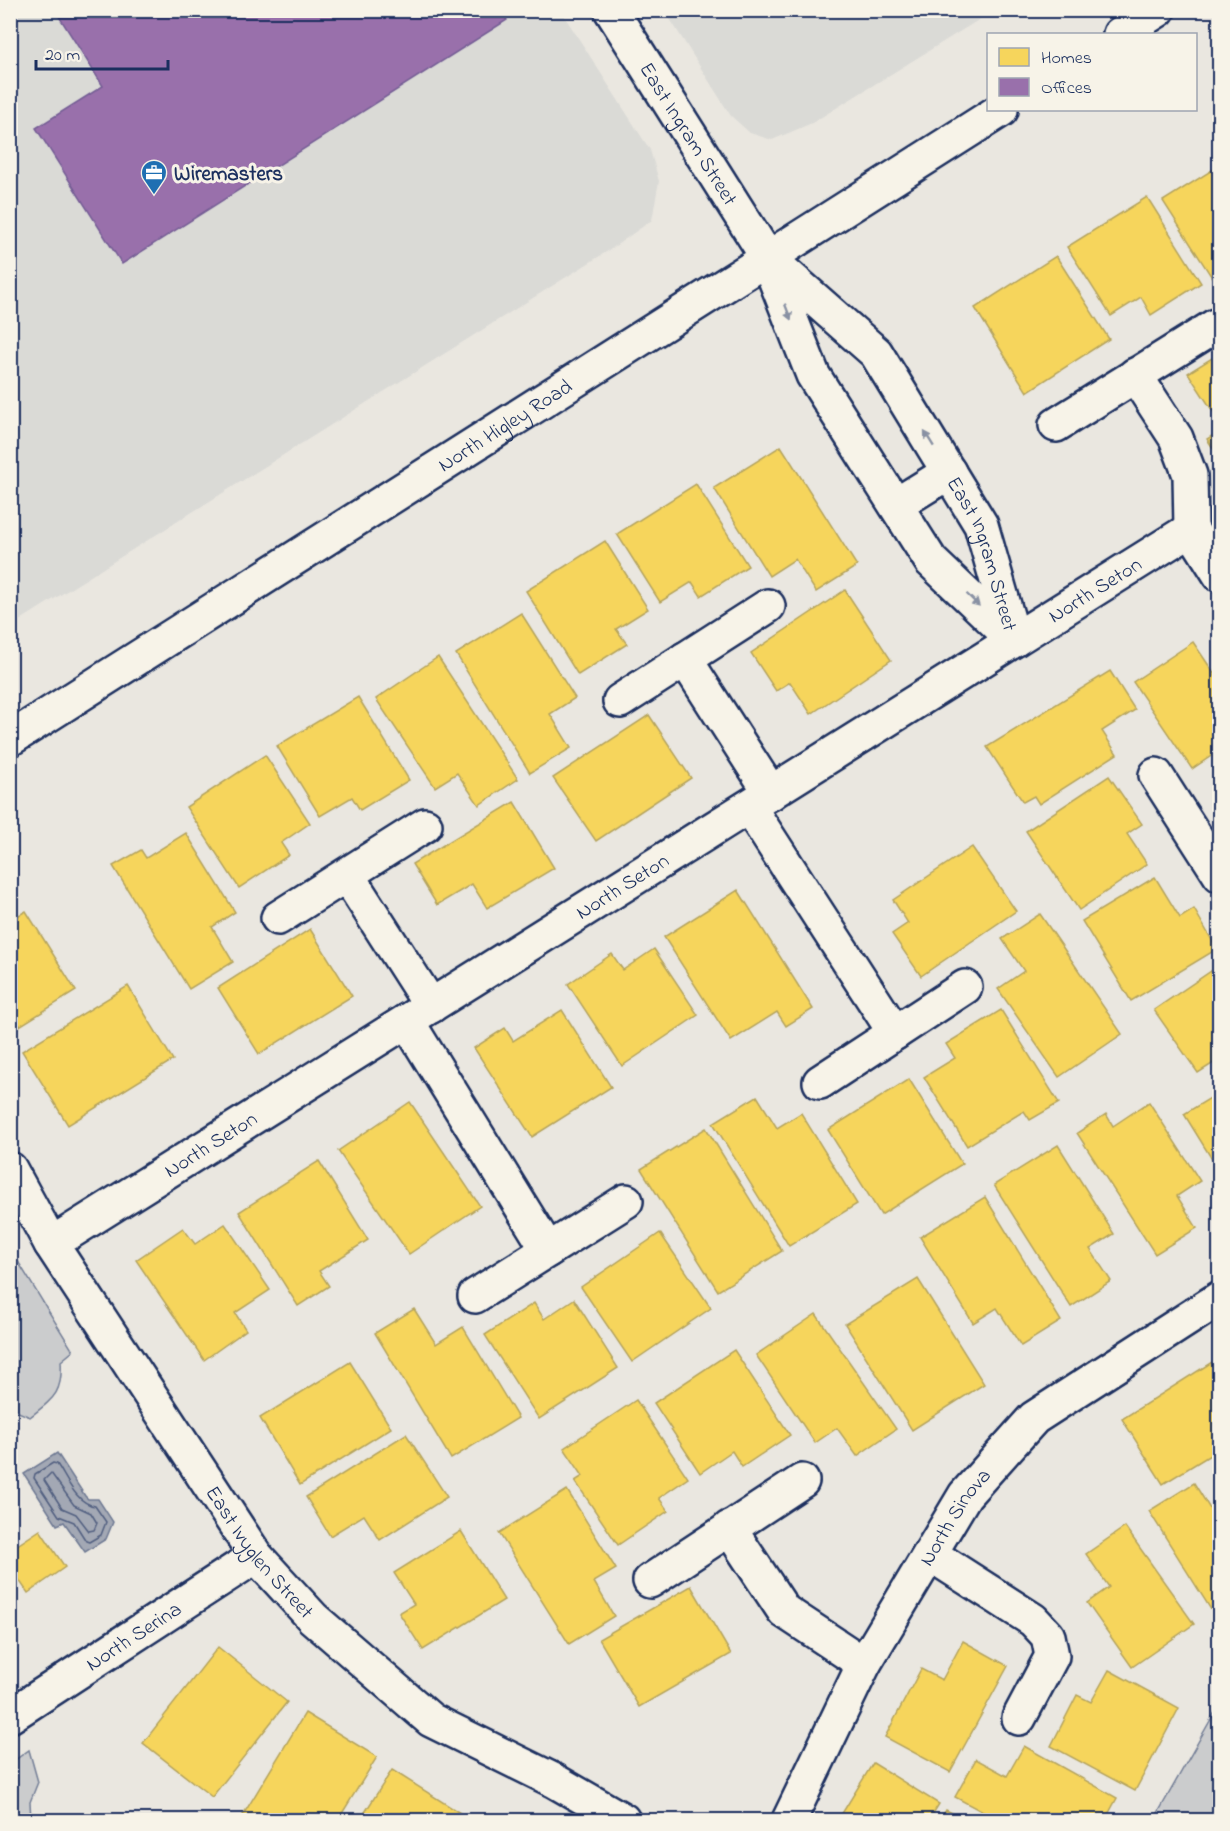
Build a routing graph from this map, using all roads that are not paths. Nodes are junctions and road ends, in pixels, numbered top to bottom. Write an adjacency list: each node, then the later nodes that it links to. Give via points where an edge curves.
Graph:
1 (611, 10): 5 (street, East Ingram Street)
2 (1158, 10): 3 (street)
3 (1122, 33)
4 (999, 111): 5 (street, North Higley Road)
5 (767, 257): 9 (street, East Ingram Street, one-way to 5, via 876,353); 10 (street, East Ingram Street, one-way to 10, via 813,375); 17 (street, North Higley Road)
6 (1215, 326): 7 (street)
7 (1135, 375): 8 (street); 11 (street, via 1176,438 1190,475)
8 (1056, 425)
9 (949, 472): 10 (street); 14 (street, East Ingram Street, via 981,525)
10 (896, 505): 14 (street, East Ingram Street, one-way to 14, via 931,561)
11 (1191, 529): 12 (street); 14 (street, North Seton)
12 (1220, 575)
13 (768, 606): 15 (street)
14 (1014, 640): 19 (street, North Seton)
15 (685, 659): 16 (street); 19 (street)
16 (620, 701)
17 (10, 739)
18 (1156, 775): 21 (street)
19 (760, 800): 25 (street, North Seton); 26 (street)
20 (425, 825): 22 (street)
21 (1214, 854)
22 (347, 875): 23 (street); 25 (street)
23 (278, 918)
24 (964, 987): 26 (street)
25 (419, 1013): 30 (street, North Seton); 31 (street)
26 (895, 1033): 27 (street)
27 (820, 1082)
28 (10, 1169): 30 (street, East Ivyglen Street)
29 (626, 1201): 31 (street)
30 (51, 1244): 37 (street, East Ivyglen Street)
31 (548, 1250): 32 (street)
32 (475, 1296)
33 (1220, 1298): 36 (street, North Sinova, via 1034,1418 964,1495)
34 (802, 1481): 35 (street)
35 (729, 1528): 38 (street); 39 (street, via 784,1611)
36 (930, 1554): 39 (street, North Sinova); 41 (street, via 1034,1620 1047,1636 1052,1656)
37 (256, 1556): 40 (street, North Serina); 42 (street, East Ivyglen Street, via 313,1618 431,1720 555,1781)
38 (650, 1581)
39 (864, 1664): 43 (street, North Sinova)
40 (10, 1716)
41 (1019, 1718)
42 (623, 1821)
43 (789, 1821)

